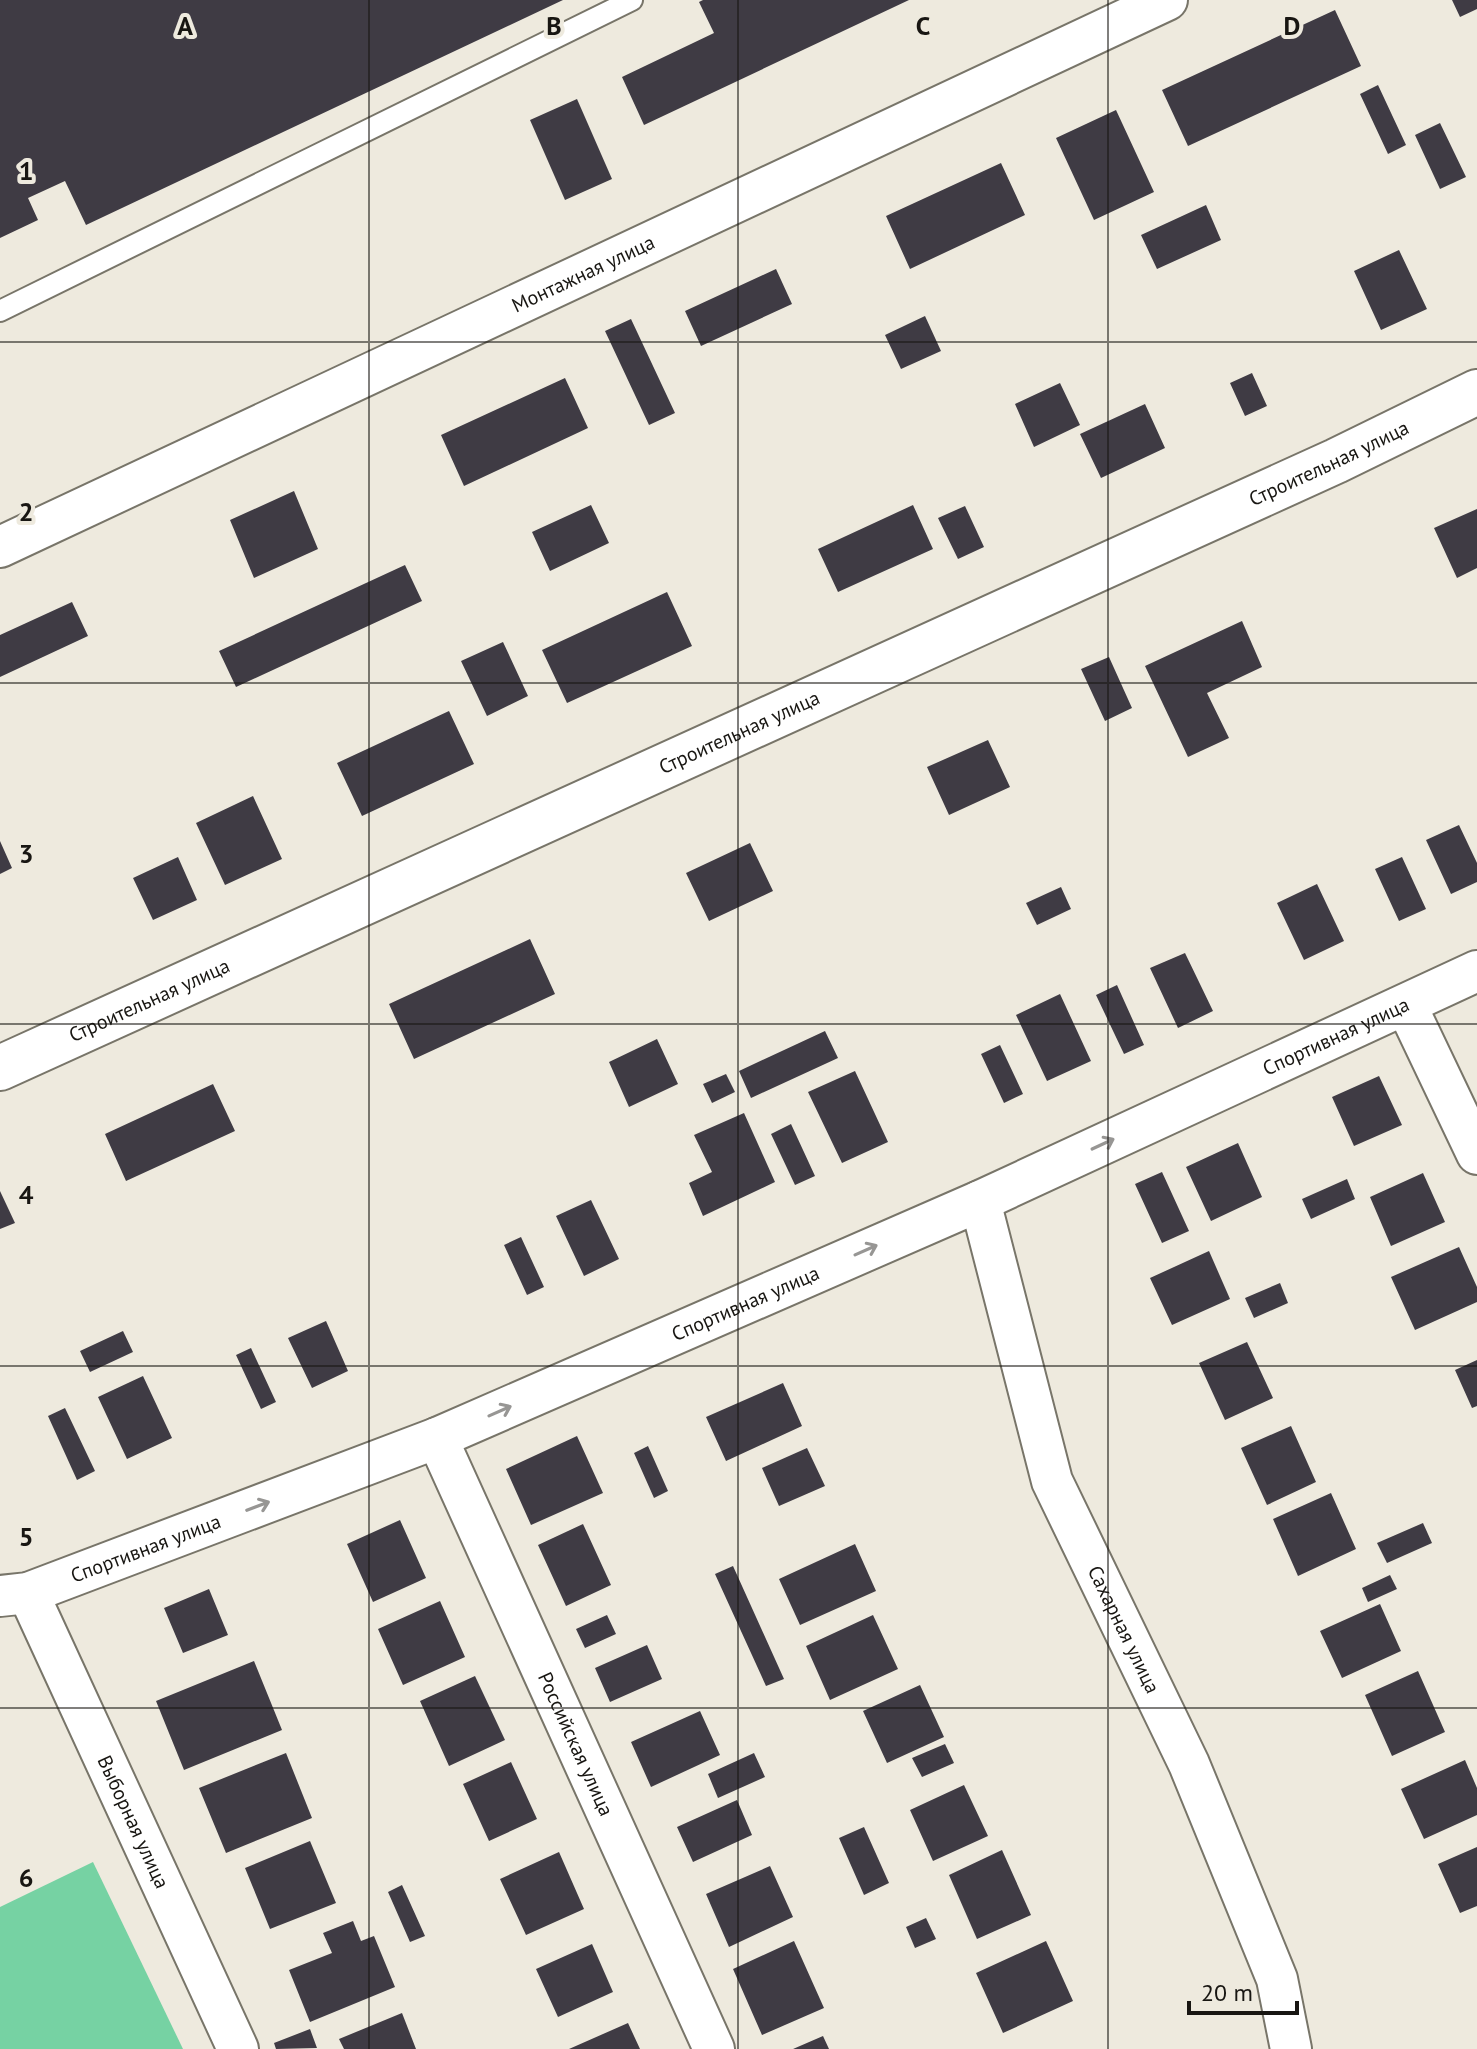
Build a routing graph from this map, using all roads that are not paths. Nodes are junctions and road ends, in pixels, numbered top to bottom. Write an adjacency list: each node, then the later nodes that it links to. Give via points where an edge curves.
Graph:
1 (632, 0): 3 (lane)
2 (1167, 0): 5 (street, Монтажная улица)
3 (0, 311)
4 (1477, 392): 8 (street, Строительная улица, via 1336,461)
5 (0, 547)
6 (1477, 971): 7 (street, Спортивная улица)
7 (1406, 1005): 9 (street); 10 (street, Спортивная улица, one-way to 7)
8 (0, 1068)
9 (1477, 1154)
10 (980, 1201): 11 (street, Спортивная улица, one-way to 10); 15 (street, Сахарная улица, via 1052,1481 1195,1778 1277,1979)
11 (437, 1438): 12 (street, Спортивная улица, one-way to 11); 14 (street, Российская улица)
12 (14, 1594): 13 (street, Выборная улица)
13 (238, 2049)
14 (714, 2049)
15 (1291, 2049)

